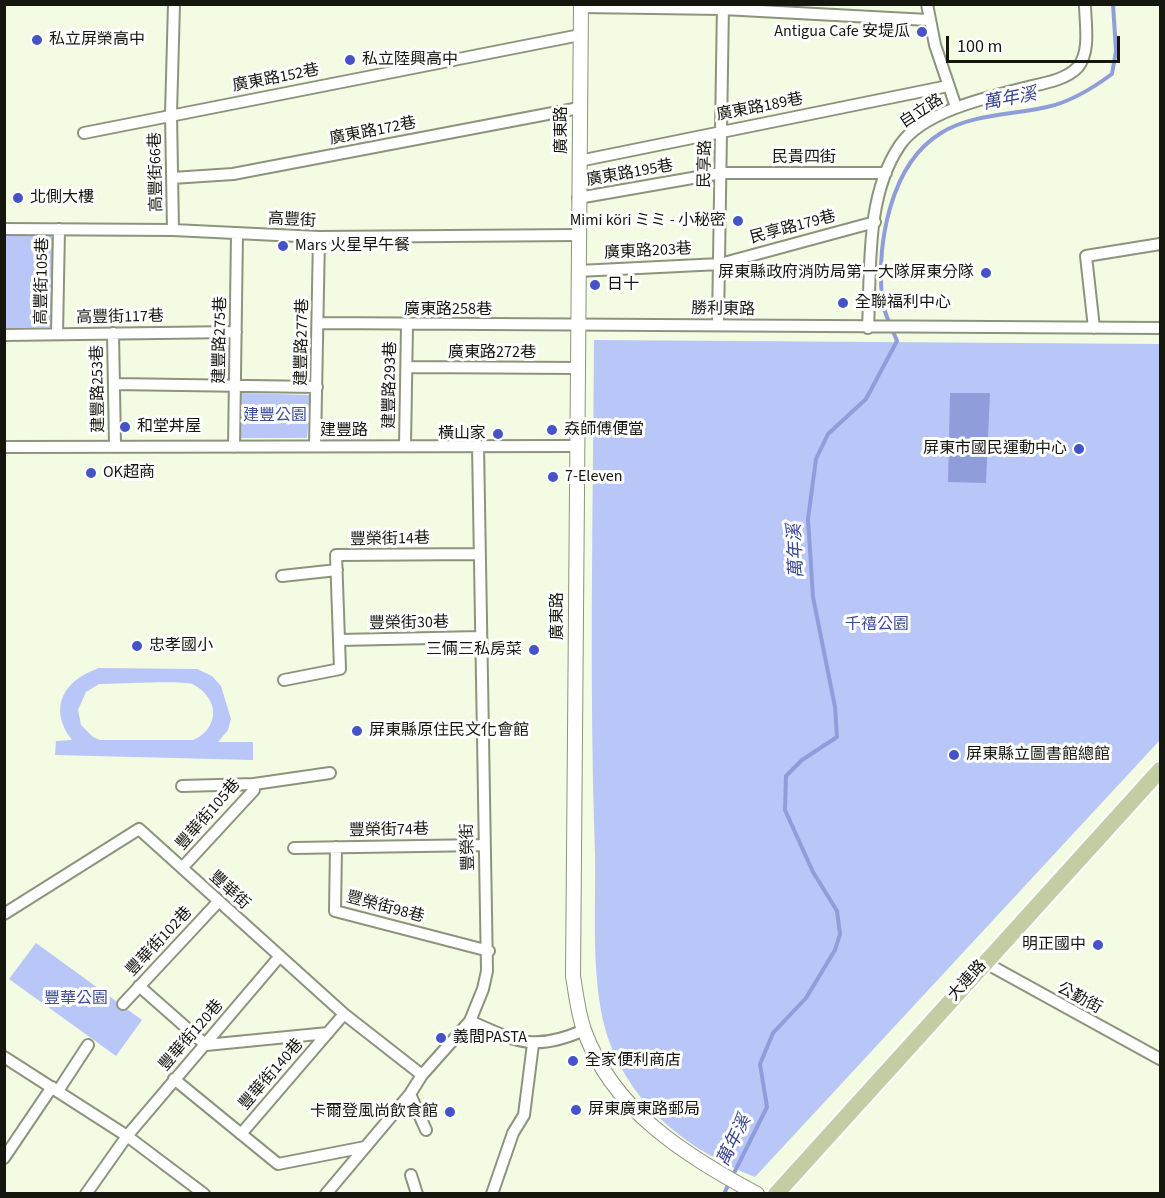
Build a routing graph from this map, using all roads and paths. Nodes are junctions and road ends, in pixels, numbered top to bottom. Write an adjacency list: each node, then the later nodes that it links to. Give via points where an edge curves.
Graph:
1 (174, 4): 11 (street, 高豐街66巷)
2 (927, 4): 6 (street)
3 (1085, 4): 10 (street, 自立路, via 1086,49 1078,67 1053,81)
4 (581, 6): 5 (street); 7 (street, 廣東路)
5 (723, 7): 6 (street); 12 (street, 民享路)
6 (928, 20): 8 (street)
7 (580, 35): 9 (street, 廣東路); 11 (street, 廣東路152巷)
8 (948, 86): 10 (street); 12 (street, 廣東路189巷)
9 (579, 108): 14 (street, 廣東路); 17 (street, 廣東路172巷, via 233,174)
10 (956, 108): 16 (street, 自立路, via 929,121 901,144)
11 (171, 114): 13 (street, 廣東路152巷); 17 (street, 高豐街66巷)
12 (722, 131): 14 (street, 廣東路189巷); 15 (street, 民享路)
13 (84, 133)
14 (579, 161): 18 (street, 廣東路)
15 (721, 172): 16 (street, 民貴四街); 18 (street, 廣東路195巷); 27 (street, 民享路)
16 (886, 173): 19 (street, 自立路)
17 (172, 178): 22 (street, 高豐街66巷)
18 (578, 198): 24 (street, 廣東路)
19 (875, 222): 27 (street, 民享路179巷); 33 (street, 自立路)
20 (4, 229): 21 (street, 高豐街)
21 (59, 229): 22 (street, 高豐街); 38 (street, 高豐街105巷)
22 (173, 230): 23 (street, 高豐街)
23 (237, 233): 25 (street, 高豐街); 36 (street, 建豐路275巷)
24 (578, 235): 25 (street, 高豐街); 28 (street, 廣東路)
25 (319, 237): 29 (street, 建豐路277巷)
26 (1161, 244): 34 (street, via 1086,256)
27 (720, 264): 28 (street, 廣東路203巷); 30 (street, 民享路)
28 (578, 271): 32 (street, 廣東路)
29 (319, 323): 31 (street, 廣東路258巷); 44 (street, 建豐路277巷)
30 (718, 324): 32 (street, 勝利東路); 33 (street, 勝利東路)
31 (407, 325): 32 (street, 廣東路258巷); 40 (street, 建豐路293巷)
32 (577, 325): 41 (street, 廣東路)
33 (868, 328): 34 (street, 勝利東路)
34 (1094, 328): 35 (street)
35 (1161, 328)
36 (236, 332): 37 (street, 高豐街117巷); 43 (street, 建豐路275巷)
37 (113, 333): 38 (street, 高豐街117巷); 42 (street, 建豐路253巷)
38 (57, 334): 39 (street, 高豐街117巷)
39 (4, 335)
40 (407, 367): 41 (street, 廣東路272巷); 48 (street, 建豐路293巷)
41 (577, 368): 49 (street, 廣東路)
42 (114, 384): 43 (street); 46 (street, 建豐路253巷)
43 (235, 386): 44 (street); 51 (street, 建豐路275巷)
44 (317, 387): 47 (street, 建豐路277巷)
45 (478, 445): 48 (street, 建豐路); 49 (street, 建豐路); 52 (street, 豐榮街)
46 (115, 446): 50 (street, 建豐路); 51 (street, 建豐路)
47 (315, 446): 48 (street, 建豐路); 51 (street, 建豐路)
48 (405, 446)
49 (576, 446): 75 (street, 廣東路, via 573,976)
50 (4, 447)
51 (234, 447)
52 (479, 554): 53 (street, 豐榮街14巷, via 336,555); 55 (street, 豐榮街)
53 (337, 570): 54 (street, 豐榮街14巷); 56 (street)
54 (282, 576)
55 (480, 637): 56 (street, 豐榮街30巷); 62 (street, 豐榮街)
56 (339, 640): 57 (street, via 340,669)
57 (284, 680)
58 (1161, 770): 70 (main road, 大連路)
59 (330, 773): 60 (street, 豐華街105巷)
60 (254, 784): 61 (street); 65 (street, 豐華街105巷, via 254,790)
61 (182, 786)
62 (484, 845): 63 (street, 豐榮街74巷); 68 (street, 豐榮街)
63 (336, 847): 64 (street, 豐榮街74巷); 68 (street, 豐榮街98巷, via 335,911)
64 (294, 848)
65 (182, 868): 66 (street, 豐華街); 67 (street, 豐華街, via 139,830)
66 (219, 901): 69 (street, 豐華街); 71 (street, 豐華街102巷)
67 (4, 914)
68 (489, 951): 74 (street, 豐榮街, via 483,989)
69 (280, 956): 73 (street, 豐華街); 78 (street, 豐華街120巷)
70 (984, 962): 81 (street, 公勤街); 99 (main road, 大連路)
71 (139, 986): 72 (street, 豐華街102巷); 78 (street)
72 (123, 1004)
73 (344, 1014): 76 (street, 豐華街140巷); 82 (street, 豐華街)
74 (470, 1022): 77 (street); 82 (street, 豐榮街)
75 (584, 1030): 77 (street); 93 (street, 廣東路, via 624,1100 665,1139)
76 (328, 1033): 78 (street); 87 (street, 豐華街140巷)
77 (533, 1044): 98 (street, via 524,1115 513,1133)
78 (206, 1045): 83 (street, 豐華街120巷)
79 (88, 1046): 84 (street)
80 (4, 1057): 84 (street)
81 (1161, 1059)
82 (422, 1075): 85 (street, 豐榮街)
83 (174, 1079): 87 (street); 88 (street, 豐華街120巷)
84 (55, 1089): 88 (street); 90 (street)
85 (410, 1094): 86 (street); 89 (street, 豐榮街)
86 (426, 1130)
87 (241, 1134): 89 (street, 豐華街140巷, via 278,1164)
88 (127, 1136): 92 (street); 94 (street, 豐華街120巷)
89 (365, 1147): 96 (street, 豐榮街)
90 (4, 1158)
91 (411, 1175): 97 (street)
92 (189, 1189): 95 (street)
93 (753, 1191)
94 (86, 1194)
95 (204, 1194)
96 (326, 1194)
97 (417, 1194)
98 (492, 1194)
99 (776, 1194)

